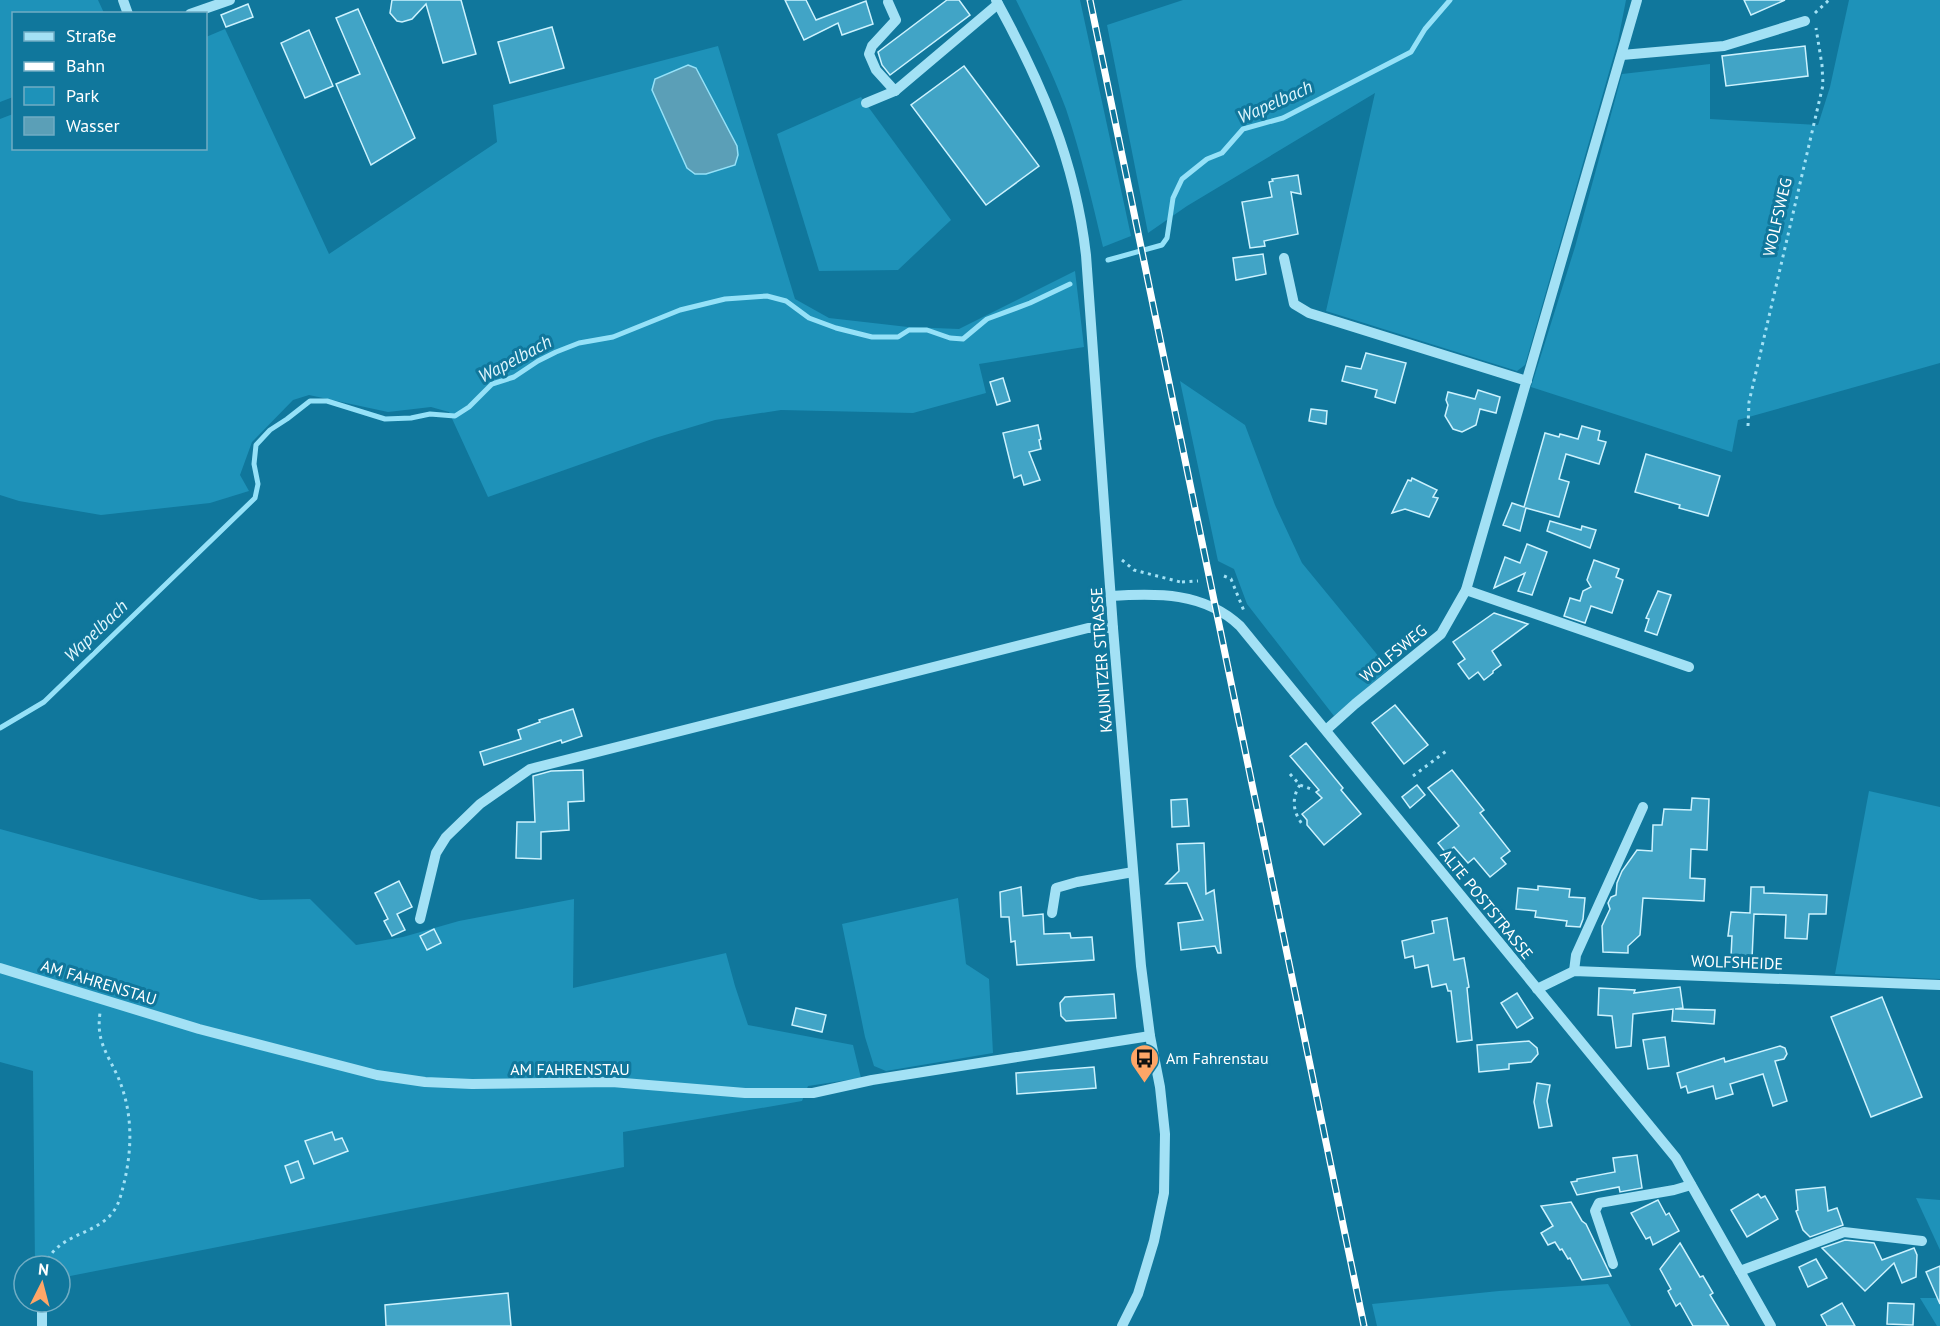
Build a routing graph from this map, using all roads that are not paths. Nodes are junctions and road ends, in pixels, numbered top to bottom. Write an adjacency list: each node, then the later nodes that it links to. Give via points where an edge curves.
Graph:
1 (230, 0): 5 (street)
2 (1637, 0): 7 (street, WOLFSWEG)
3 (888, 1): 8 (street, via 896,20 869,54 876,70)
4 (997, 2): 8 (street); 13 (street, KAUNITZER STRASSE, via 1051,112 1082,218)
5 (196, 12)
6 (1809, 18): 7 (street, via 1724,46)
7 (1622, 55): 11 (street, WOLFSWEG)
8 (896, 91): 9 (street)
9 (866, 103)
10 (1284, 258): 11 (street, via 1294,304 1309,313)
11 (1527, 381): 12 (street, WOLFSWEG)
12 (1466, 590): 15 (street); 16 (street, WOLFSWEG, via 1441,634)
13 (1111, 596): 14 (street, KAUNITZER STRASSE); 16 (street, ALTE POSTSTRASSE, via 1166,594 1204,602 1227,614)
14 (1113, 628): 18 (street, KAUNITZER STRASSE); 20 (street, via 1088,628 530,769 480,804 446,837 436,853)
15 (1689, 667)
16 (1326, 730): 24 (street, ALTE POSTSTRASSE)
17 (1643, 807): 22 (street, via 1576,955)
18 (1133, 872): 19 (street, via 1056,888); 25 (street, KAUNITZER STRASSE)
19 (1052, 913)
20 (420, 919)
21 (0, 968): 25 (street, AM FAHRENSTAU, via 199,1029 377,1075 425,1082 612,1082 745,1093 813,1093)
22 (1575, 970): 23 (street, WOLFSHEIDE); 24 (street, WOLFSHEIDE)
23 (1940, 985)
24 (1537, 989): 26 (street, ALTE POSTSTRASSE, via 1676,1158)
25 (1150, 1036): 30 (street, KAUNITZER STRASSE, via 1165,1134 1164,1193 1138,1294)
26 (1691, 1185): 28 (street, via 1599,1203 1595,1211); 29 (street, ALTE POSTSTRASSE)
27 (1922, 1241): 29 (street, via 1844,1232)
28 (1613, 1264)
29 (1740, 1271): 31 (street, ALTE POSTSTRASSE)
30 (1122, 1326)
31 (1771, 1326)

